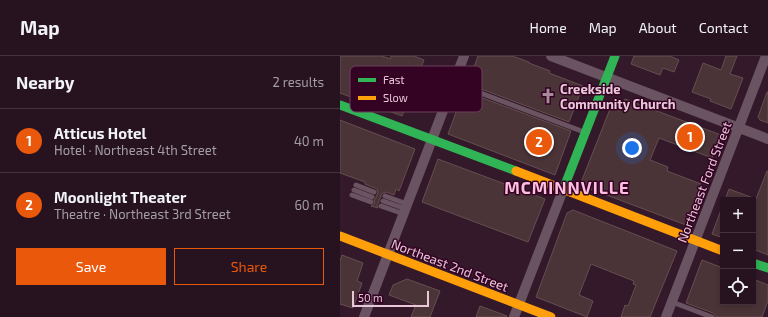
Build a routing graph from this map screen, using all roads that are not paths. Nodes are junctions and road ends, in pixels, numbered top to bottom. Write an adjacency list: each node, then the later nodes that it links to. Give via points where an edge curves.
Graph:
1 (464, 56): 5 (street)
2 (551, 56): 6 (street)
3 (615, 56): 6 (street)
4 (766, 56): 12 (street, Northeast Ford Street)
5 (460, 66)
6 (606, 78): 12 (street); 13 (street)
7 (482, 93): 13 (lane)
8 (340, 105): 9 (street)
9 (350, 109)
10 (358, 112): 15 (street)
11 (443, 112): 15 (street)
12 (739, 128): 14 (street); 21 (street, Northeast Ford Street)
13 (586, 132): 17 (street)
14 (768, 139)
15 (432, 140): 17 (street); 19 (street)
16 (354, 190): 18 (lane)
17 (563, 190): 21 (street); 27 (street)
18 (372, 197)
19 (406, 209): 19 (lane, via 383,201); 23 (street)
20 (340, 236): 23 (street, Northeast 2nd Street)
21 (695, 241): 22 (street); 26 (street, Northeast Ford Street)
22 (720, 250)
23 (388, 254): 27 (street, Northeast 2nd Street); 28 (street)
24 (756, 264): 25 (street)
25 (768, 268)
26 (672, 302): 31 (street, Northeast Ford Street); 32 (lane)
27 (519, 305): 29 (street); 30 (street, Northeast 2nd Street)
28 (364, 317)
29 (514, 317)
30 (551, 317)
31 (666, 317)
32 (712, 317)

